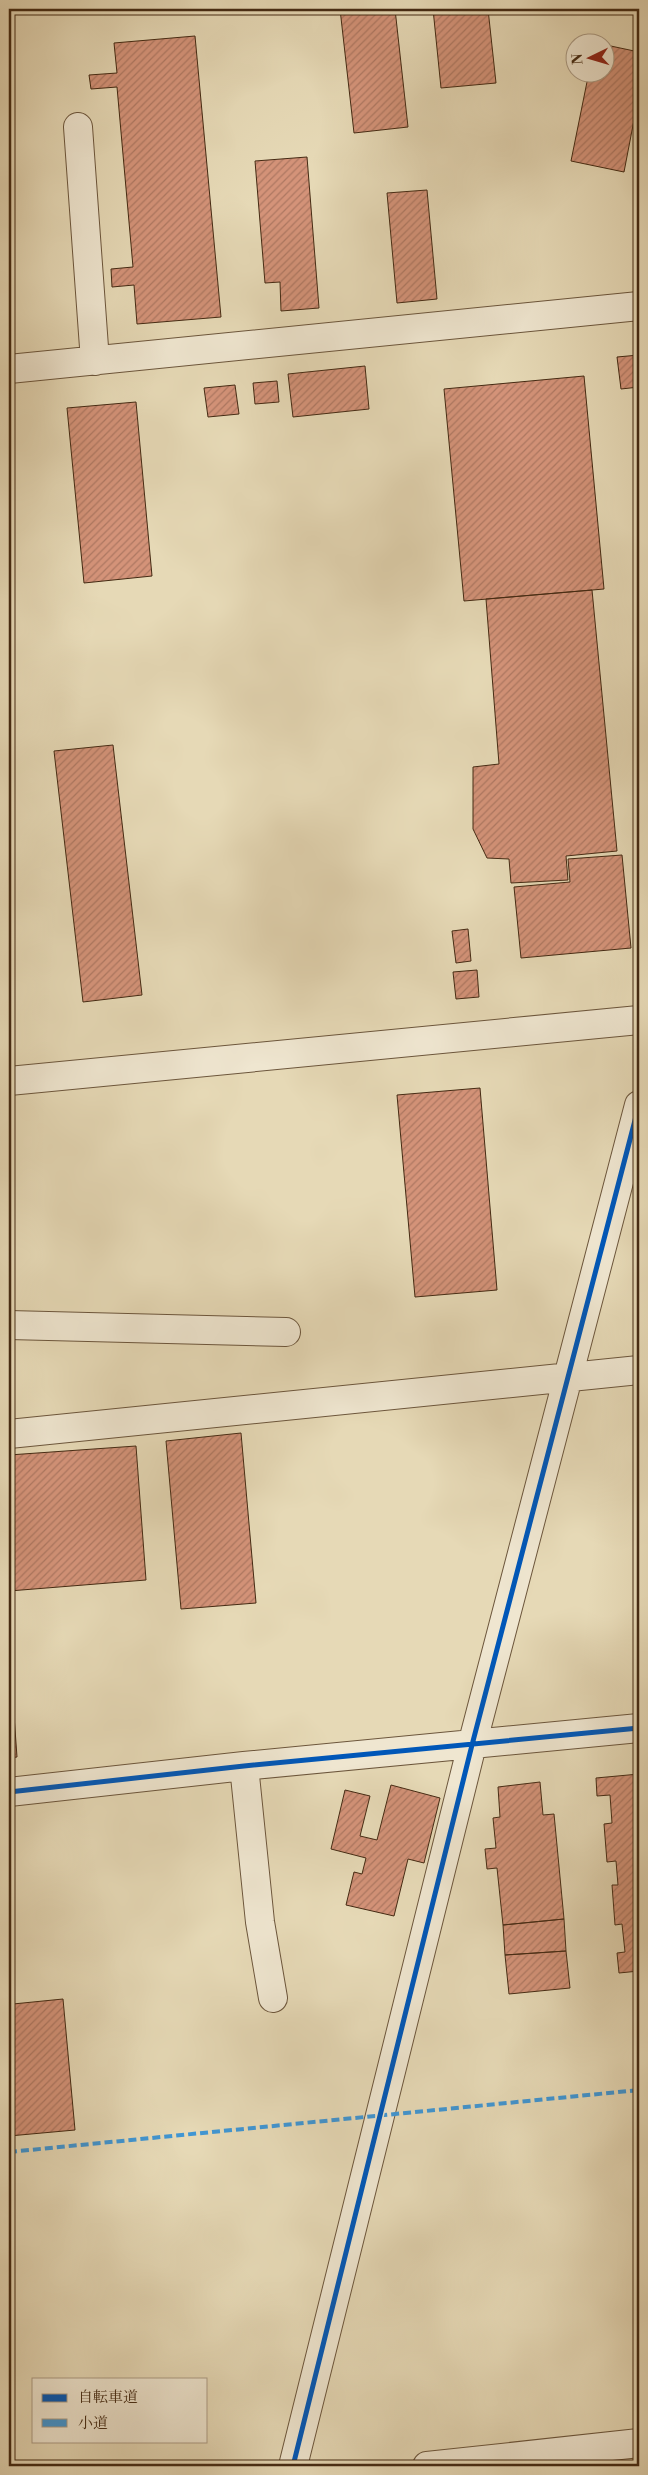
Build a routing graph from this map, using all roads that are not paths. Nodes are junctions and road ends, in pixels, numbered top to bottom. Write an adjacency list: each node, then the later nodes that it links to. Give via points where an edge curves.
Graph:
1 (78, 127): 3 (street)
2 (639, 306): 3 (street)
3 (95, 361): 4 (street)
4 (9, 369)
5 (639, 1020): 6 (street)
6 (9, 1081)
7 (639, 1104): 11 (street)
8 (9, 1325): 9 (street)
9 (286, 1332)
10 (639, 1370): 11 (street)
11 (569, 1377): 12 (street); 14 (street)
12 (9, 1434)
13 (639, 1728): 14 (street)
14 (472, 1745): 15 (street); 20 (street)
15 (244, 1766): 16 (street); 17 (street, via 260,1922)
16 (9, 1792)
17 (273, 1998)
18 (639, 2443): 19 (street)
19 (531, 2460): 21 (street)
20 (293, 2466)
21 (427, 2466)

